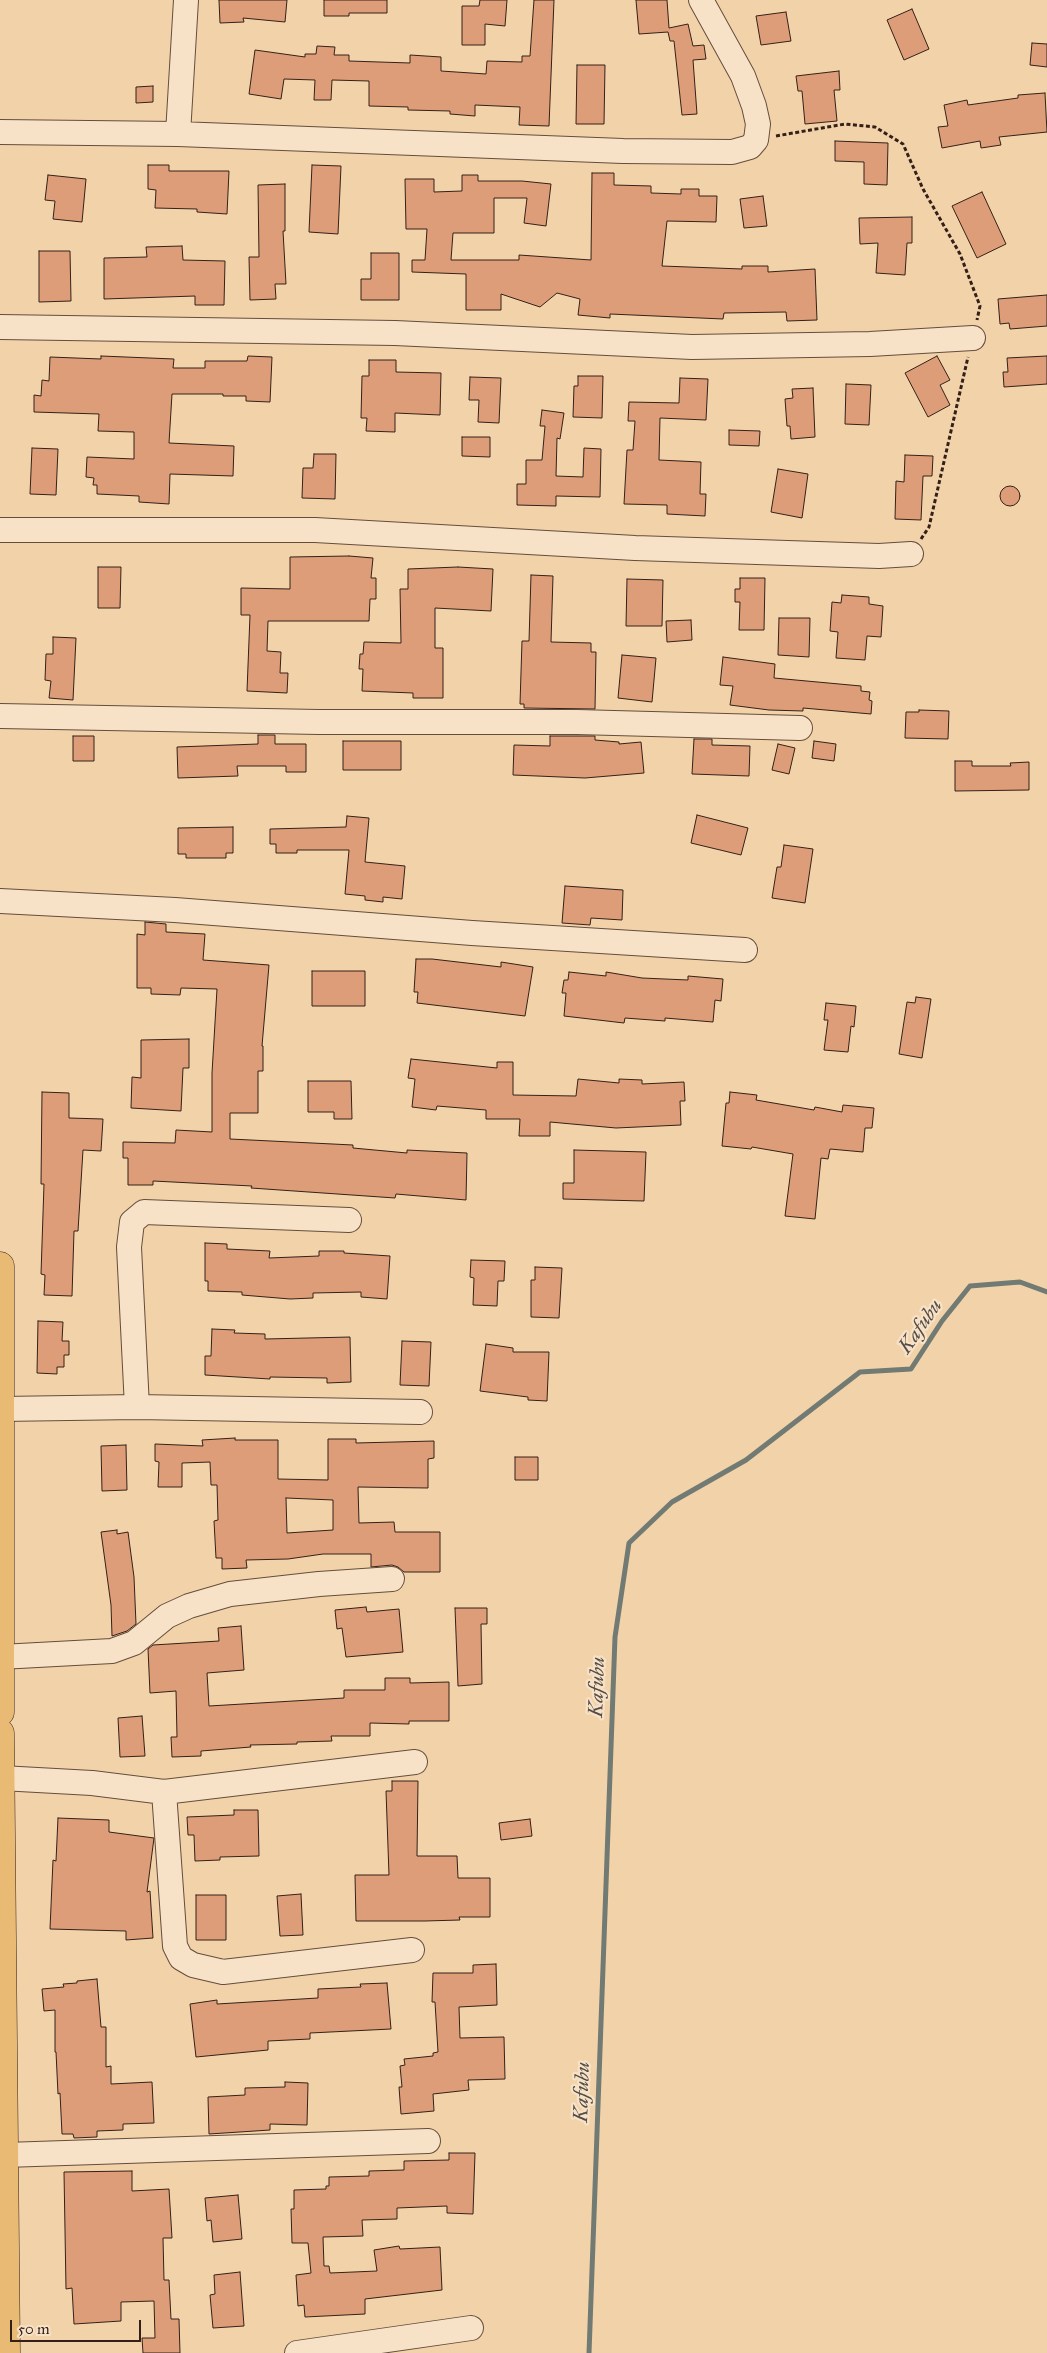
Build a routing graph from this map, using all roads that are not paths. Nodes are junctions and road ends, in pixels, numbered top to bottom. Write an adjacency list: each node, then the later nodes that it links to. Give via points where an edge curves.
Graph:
1 (186, 0): 4 (street)
2 (701, 0): 4 (street, via 743,76 754,106 758,124 756,140 750,148 732,152 623,152)
3 (0, 132): 4 (street)
4 (178, 134)
5 (0, 327): 6 (street, via 395,333 692,347 870,344)
6 (973, 338)
7 (0, 530): 8 (street, via 315,530 635,548 879,556)
8 (910, 554)
9 (0, 716): 10 (street, via 320,722 586,722)
10 (800, 728)
11 (0, 901): 12 (street, via 175,910)
12 (745, 950)
13 (349, 1220): 15 (street, via 144,1212 132,1222 129,1247)
14 (0, 1266): 16 (main road)
15 (137, 1407): 16 (street); 17 (street)
16 (1, 1409): 19 (main road)
17 (420, 1412)
18 (392, 1579): 19 (street, via 230,1594 167,1616 134,1643 112,1651)
19 (0, 1657): 20 (main road)
20 (0, 1712)
21 (0, 1734): 23 (main road)
22 (415, 1762): 24 (street)
23 (1, 1778): 24 (street, via 92,1782); 27 (main road)
24 (164, 1792): 25 (street, via 175,1946 181,1958 193,1965 223,1972)
25 (412, 1950)
26 (428, 2142): 27 (street)
27 (5, 2155): 29 (main road)
28 (471, 2328): 30 (street)
29 (6, 2353)
30 (297, 2353)

